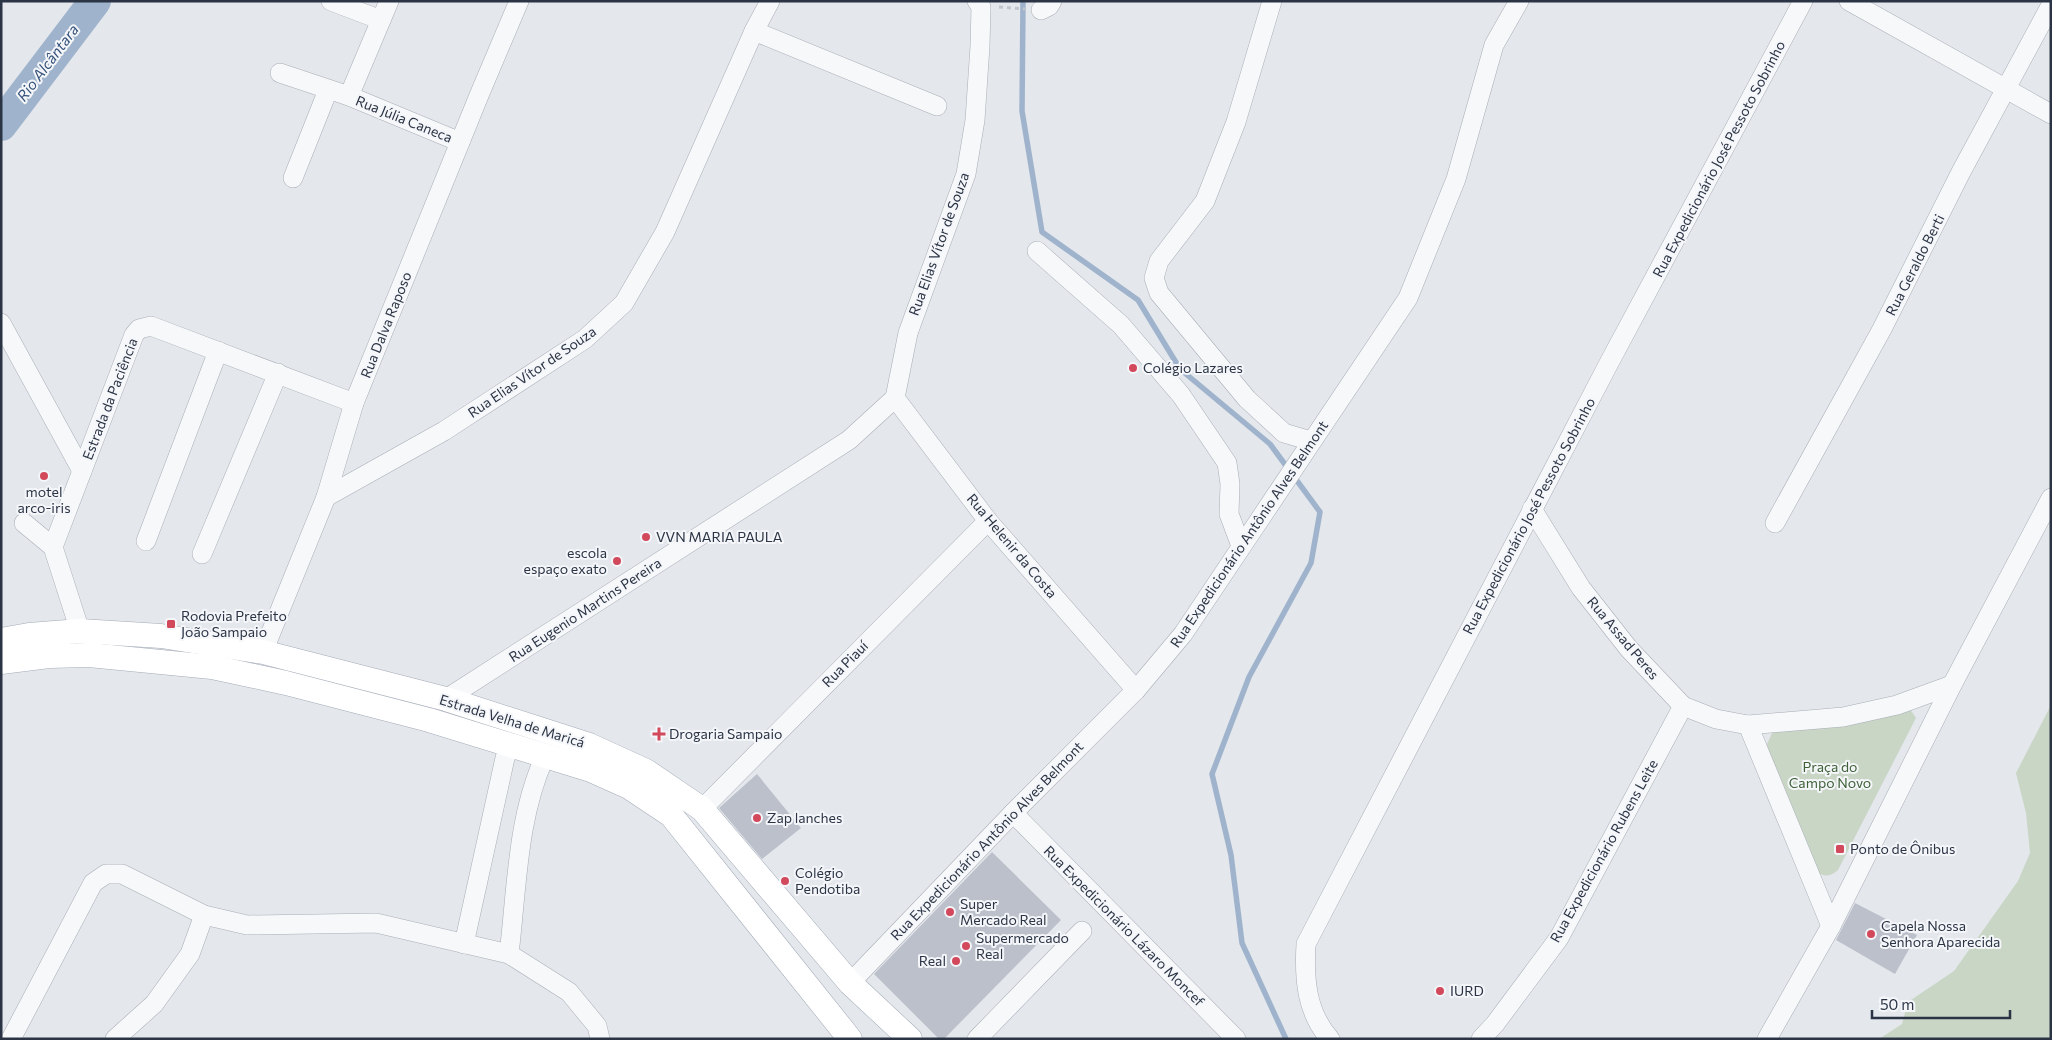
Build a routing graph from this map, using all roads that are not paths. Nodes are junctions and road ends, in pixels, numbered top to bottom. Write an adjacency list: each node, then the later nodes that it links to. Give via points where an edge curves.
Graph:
1 (331, 1): 11 (street)
2 (389, 1): 11 (street, Rua Júlia Caneca)
3 (519, 1): 19 (street, Rua Dalva Raposo)
4 (770, 1): 12 (street, Rua Elias Vítor de Souza)
5 (1272, 1): 27 (street, via 1236,122 1204,201 1159,261 1154,278 1160,293 1247,399 1284,433)
6 (1518, 1): 27 (street, Rua Expedicionário Antônio Alves Belmont, via 1494,45 1456,179 1408,298)
7 (1803, 1): 31 (street, Rua Expedicionário José Pessoto Sobrinho)
8 (1849, 1): 14 (street)
9 (984, 4): 25 (street, Rua Elias Vítor de Souza, via 981,7 975,120 966,174 908,333)
10 (2051, 4): 14 (street, Rua Geraldo Berti)
11 (381, 20): 16 (street, Rua Júlia Caneca)
12 (754, 31): 17 (street); 29 (street, Rua Elias Vítor de Souza, via 665,232 624,303 585,339 444,431)
13 (280, 73): 15 (street, Rua Júlia Caneca)
14 (2006, 89): 18 (street); 34 (street, Rua Geraldo Berti, via 1882,329)
15 (328, 90): 16 (street, Rua Júlia Caneca); 20 (street)
16 (348, 96): 19 (street, Rua Júlia Caneca)
17 (937, 106)
18 (2051, 114)
19 (460, 142): 26 (street, Rua Dalva Raposo)
20 (293, 178)
21 (1037, 251): 36 (street, via 1121,325 1181,395 1227,463 1229,514)
22 (1, 323): 28 (street)
23 (218, 350): 24 (street, Estrada da Paciência); 28 (street, Estrada da Paciência, via 151,326 139,330 134,335); 35 (street)
24 (278, 373): 26 (street, Estrada da Paciência); 38 (street)
25 (895, 398): 32 (street, Rua Helenir da Costa); 45 (street, Rua Eugenio Martins Pereira, via 849,440)
26 (354, 403): 29 (street, Rua Dalva Raposo)
27 (1309, 445): 36 (street, Rua Expedicionário Antônio Alves Belmont)
28 (82, 471): 37 (street, Estrada da Paciência)
29 (326, 498): 41 (street, Rua Dalva Raposo)
30 (2051, 498): 43 (street)
31 (1532, 509): 46 (street, Rua Assad Peres, via 1581,588 1629,649); 65 (street, Rua Expedicionário José Pessoto Sobrinho, via 1306,944 1304,974 1310,1003)
32 (988, 521): 44 (street, Rua Helenir da Costa); 50 (street, Rua Piauí)
33 (24, 523): 37 (street)
34 (1775, 523)
35 (146, 541)
36 (1241, 546): 44 (street, Rua Expedicionário Antônio Alves Belmont, via 1183,634)
37 (53, 547): 39 (street)
38 (202, 554)
39 (80, 630): 40 (main road, Estrada Velha de Maricá); 41 (main road, Estrada Velha de Maricá, via 161,636)
40 (1, 640)
41 (263, 652): 45 (main road, Estrada Velha de Maricá)
42 (1, 662): 48 (main road, Estrada Velha de Maricá, via 90,655 212,668 324,693)
43 (1952, 685): 47 (street, Rua Assad Peres, via 1897,705 1843,716); 53 (street)
44 (1136, 690): 51 (street, Rua Expedicionário Antônio Alves Belmont)
45 (446, 699): 50 (main road, Estrada Velha de Maricá, via 589,745 646,771)
46 (1683, 706): 47 (street, Rua Assad Peres, via 1716,719); 66 (street, Rua Expedicionário Rubens Leite, via 1559,938)
47 (1748, 725): 53 (street)
48 (510, 744): 49 (main road, Estrada Velha de Maricá); 55 (street)
49 (546, 754): 56 (street, via 526,814); 61 (main road, Estrada Velha de Maricá, via 629,787 671,816)
50 (702, 809): 57 (main road, Estrada Velha de Maricá)
51 (1013, 812): 57 (street, Rua Expedicionário Antônio Alves Belmont); 64 (street, Rua Expedicionário Lázaro Moncef)
52 (204, 915): 55 (street, via 247,925 376,924); 58 (street, via 122,874 106,874 93,883); 59 (street, via 190,954 154,1004)
53 (1831, 926): 67 (street)
54 (1082, 931): 63 (street)
55 (464, 944): 56 (street)
56 (509, 954): 60 (street, via 569,992 597,1026)
57 (850, 983): 62 (main road, Estrada Velha de Maricá)
58 (11, 1039)
59 (115, 1039)
60 (600, 1039)
61 (850, 1039)
62 (910, 1039)
63 (977, 1039)
64 (1236, 1039)
65 (1330, 1039)
66 (1481, 1039)
67 (1767, 1039)

